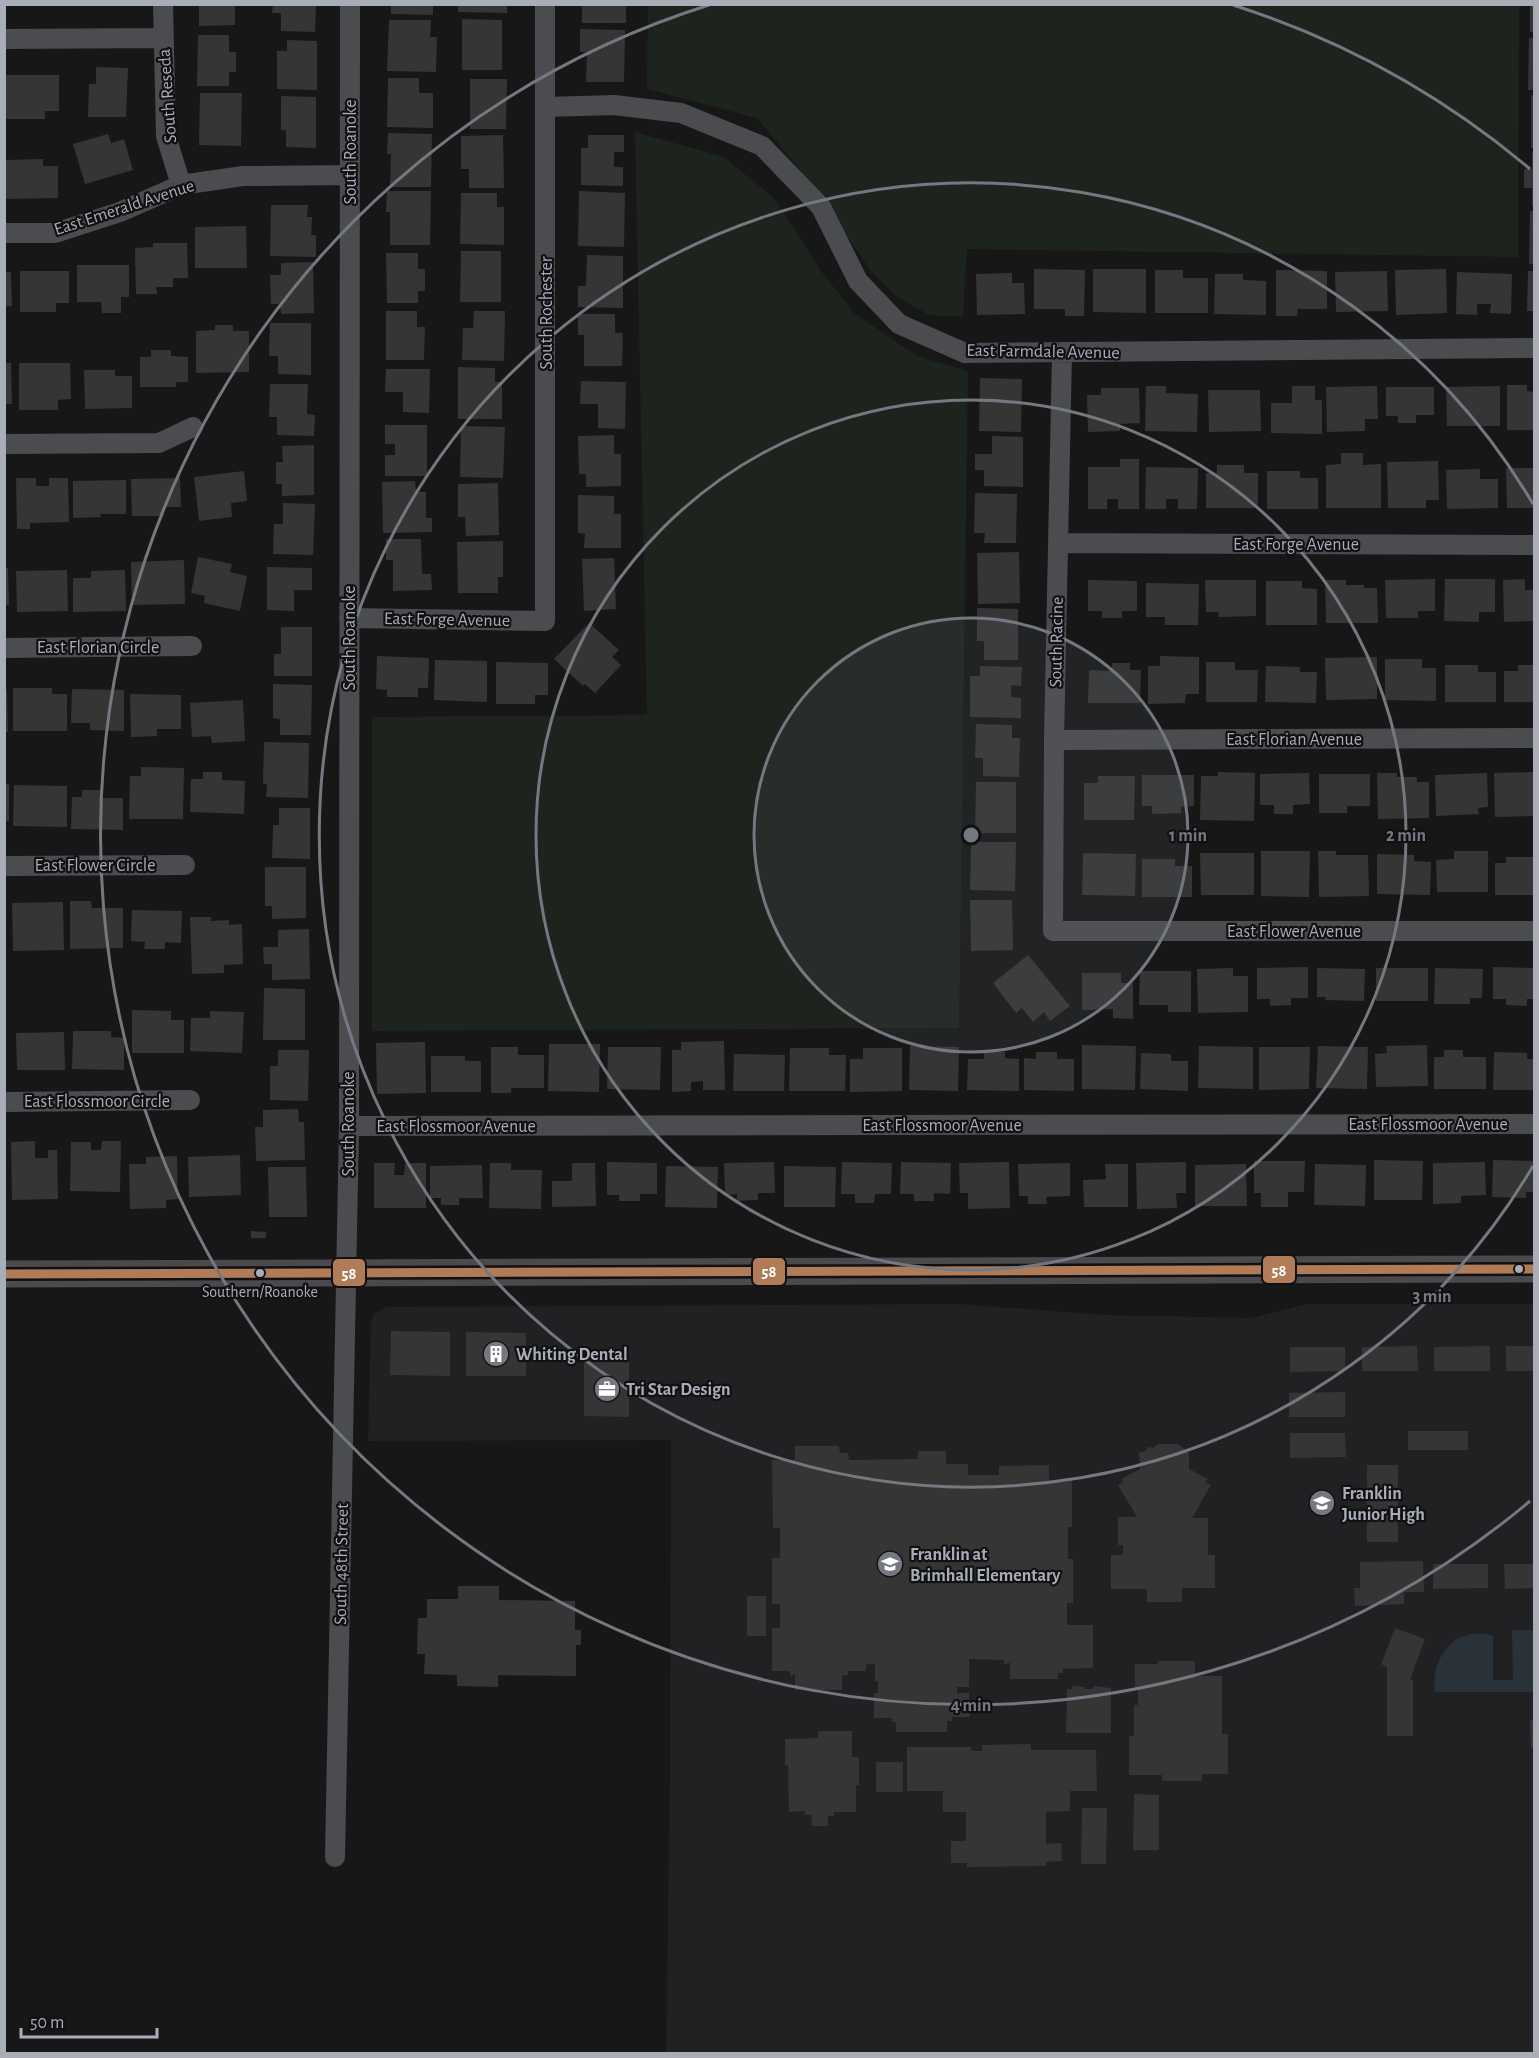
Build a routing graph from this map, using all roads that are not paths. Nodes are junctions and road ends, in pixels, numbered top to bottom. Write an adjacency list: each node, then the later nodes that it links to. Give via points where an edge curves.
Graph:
1 (164, 4): 4 (street, South Reseda)
2 (350, 4): 7 (street, South Roanoke)
3 (545, 4): 6 (street, South Rochester)
4 (163, 38): 5 (street); 8 (street, South Reseda, via 166,136)
5 (4, 39)
6 (546, 107): 11 (street, East Farmdale Avenue, via 614,105 681,113 762,146 821,207 858,281 899,324 964,353); 17 (street, South Rochester)
7 (350, 175): 8 (street, East Emerald Avenue, via 243,176); 16 (street, South Roanoke)
8 (181, 185): 9 (street, East Emerald Avenue, via 120,212 55,233)
9 (4, 233)
10 (1534, 348): 11 (street, East Farmdale Avenue)
11 (1062, 353): 14 (street, South Racine)
12 (193, 427): 13 (street, via 159,443)
13 (4, 444)
14 (1058, 543): 15 (street, East Forge Avenue); 21 (street, South Racine)
15 (1534, 545)
16 (349, 618): 17 (street, East Forge Avenue); 29 (street, South Roanoke)
17 (545, 621)
18 (192, 646): 19 (street, East Florian Circle)
19 (4, 648)
20 (1534, 738): 21 (street, East Florian Avenue)
21 (1054, 740): 24 (street, South Racine)
22 (185, 865): 23 (street, East Flower Circle)
23 (4, 866)
24 (1053, 931): 25 (street, East Flower Avenue)
25 (1534, 931)
26 (190, 1101): 27 (street, East Flossmoor Circle)
27 (4, 1102)
28 (1534, 1124): 29 (street, East Flossmoor Avenue)
29 (349, 1126): 31 (street, South Roanoke)
30 (1534, 1269): 31 (main road)
31 (346, 1272): 32 (main road); 33 (street, South 48th Street)
32 (4, 1274)
33 (335, 1857)

